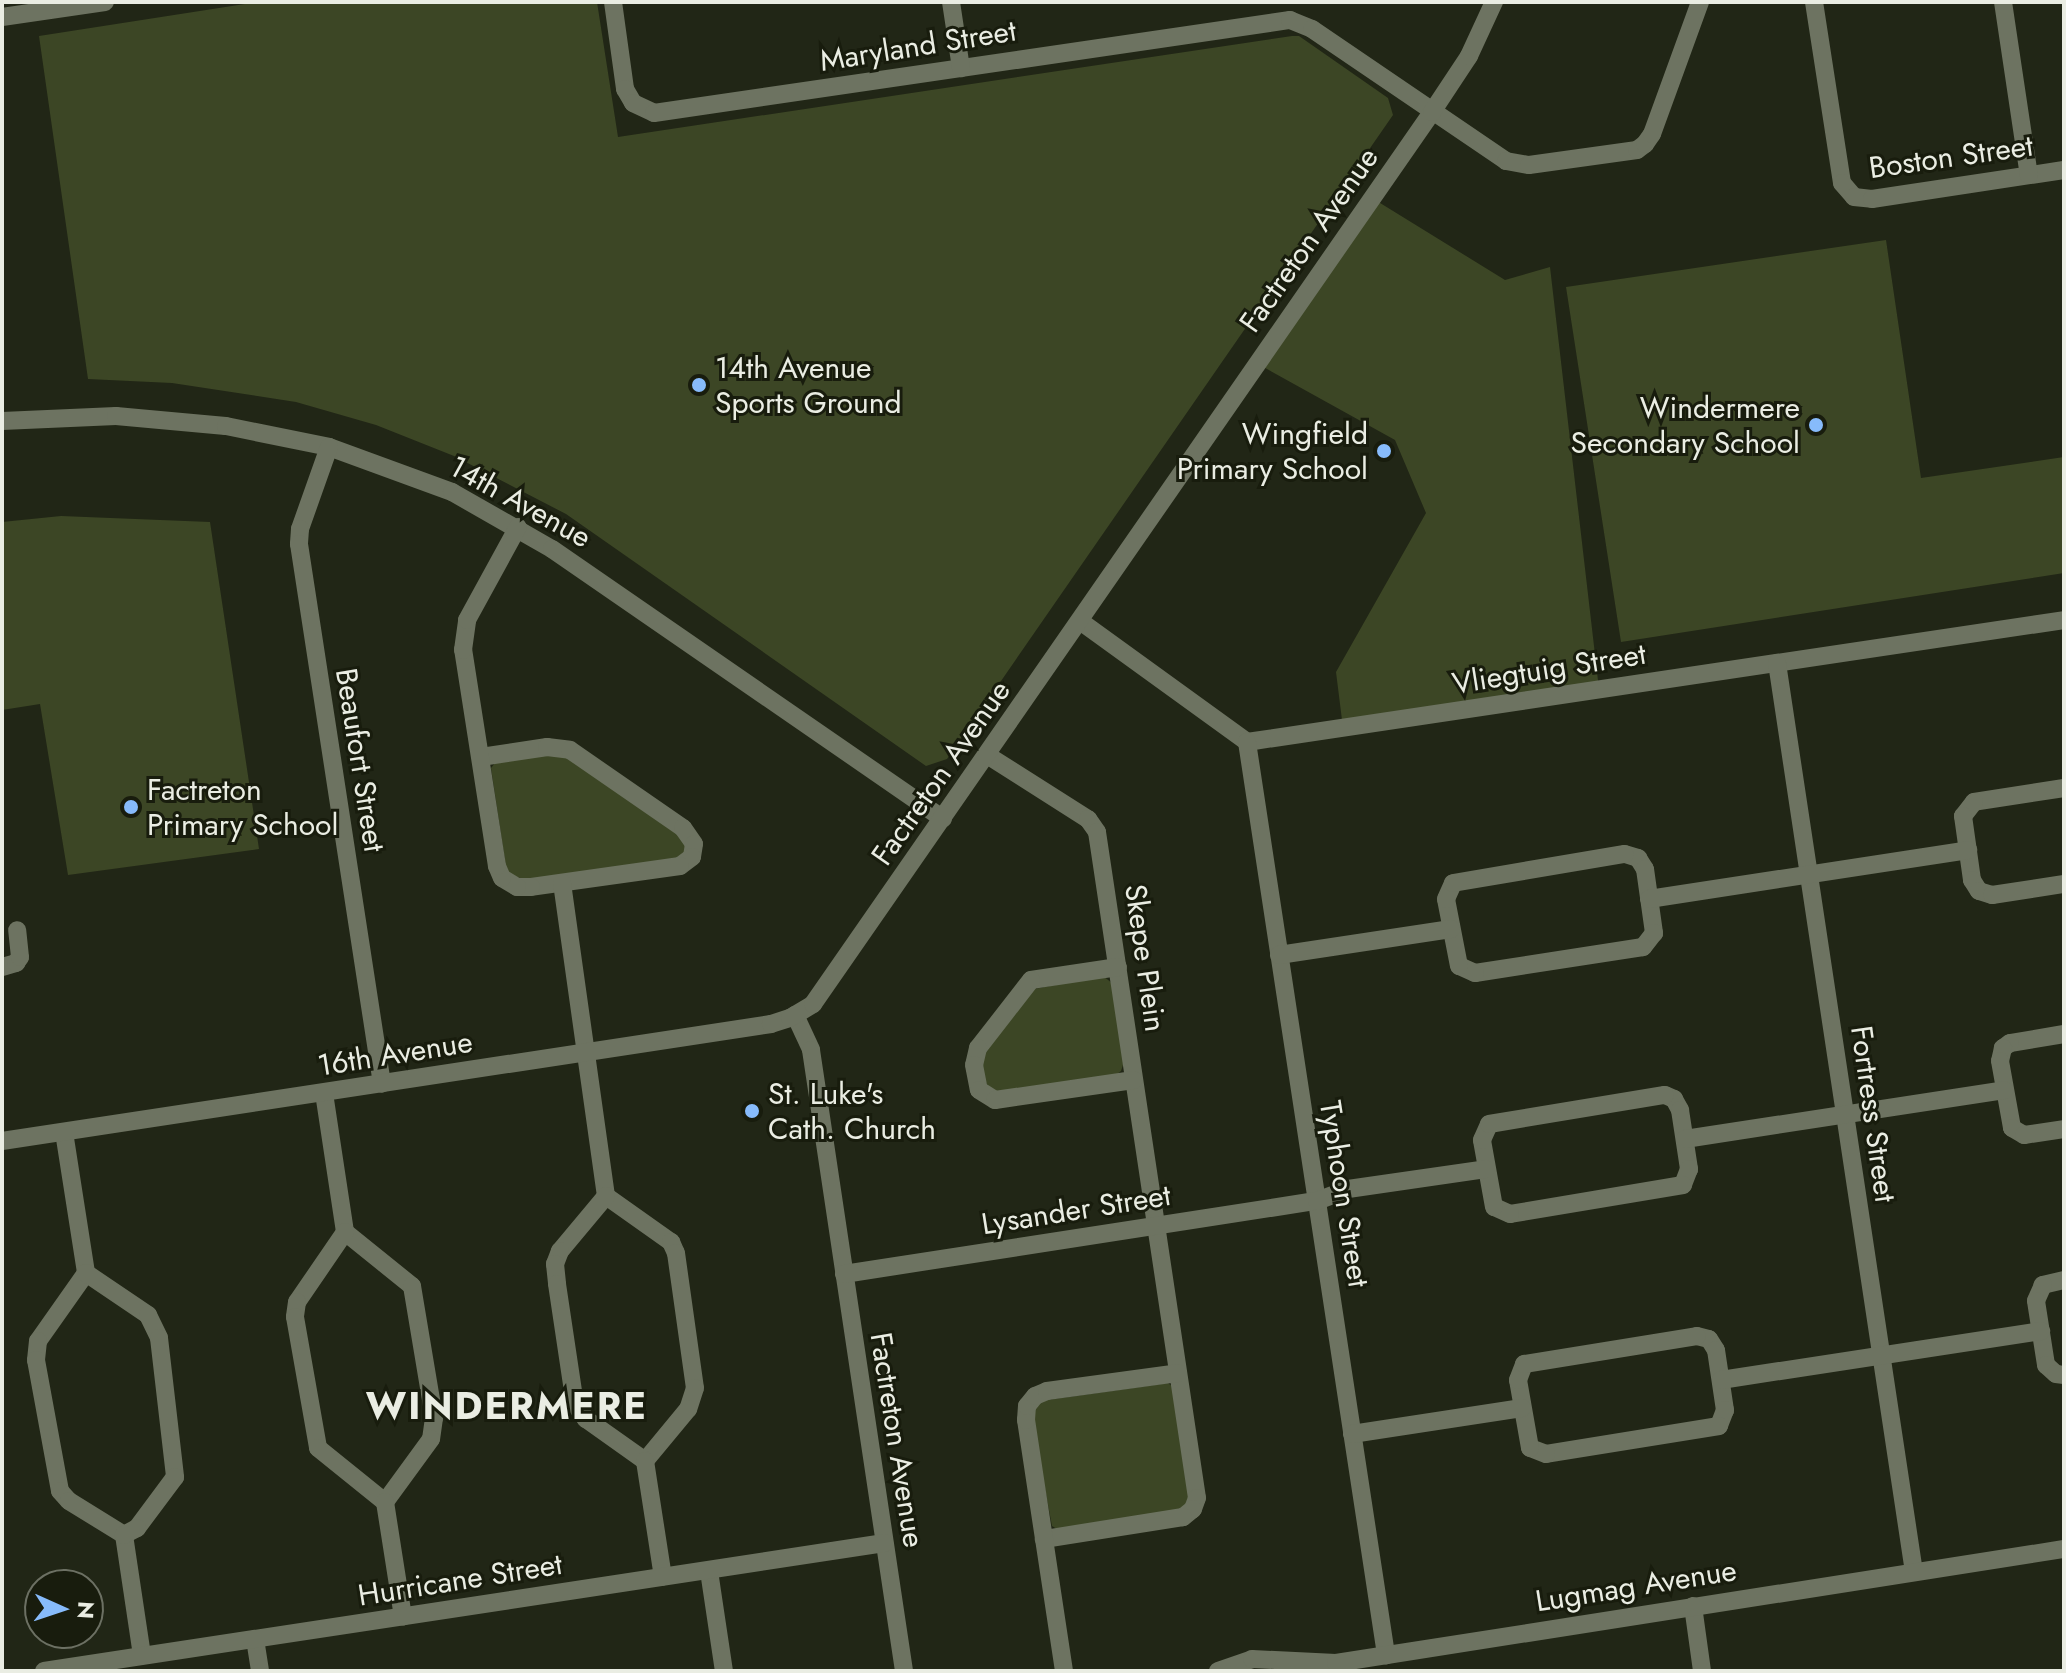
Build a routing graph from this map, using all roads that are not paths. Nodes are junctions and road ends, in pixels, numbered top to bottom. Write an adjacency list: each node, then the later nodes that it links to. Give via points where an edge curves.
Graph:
1 (105, 2): 8 (street)
2 (613, 2): 9 (street, Maryland Street, via 625,89 633,103 654,113)
3 (951, 2): 9 (street)
4 (1494, 2): 10 (street, Factreton Avenue, via 1469,56)
5 (1700, 2): 10 (street, Maryland Street, via 1652,134 1637,150 1517,165)
6 (1814, 2): 12 (street, Boston Street, via 1842,183 1854,197 1872,199)
7 (2003, 2): 12 (street)
8 (2, 17)
9 (961, 68): 10 (street, Maryland Street, via 1290,20 1312,29)
10 (1432, 112): 17 (street, Factreton Avenue)
11 (2064, 170): 12 (street, Boston Street)
12 (2029, 175)
13 (2, 421): 14 (street, 14th Avenue, via 153,417)
14 (329, 447): 15 (street, 14th Avenue, via 452,492); 38 (street, Beaufort Street, via 299,544)
15 (518, 527): 21 (street, via 467,620 463,650); 23 (street, 14th Avenue)
16 (2064, 620): 18 (street, Vliegtuig Street)
17 (1080, 621): 19 (street); 20 (street, Factreton Avenue)
18 (1777, 663): 19 (street, Vliegtuig Street); 25 (street, Fortress Street)
19 (1247, 742): 31 (street, Typhoon Street)
20 (987, 755): 23 (street, Factreton Avenue); 33 (street, Skepe Plein, via 1095,827)
21 (481, 757): 26 (street, via 502,878 517,887); 26 (street, via 547,747 570,750 691,835 692,857 680,866)
22 (2064, 788): 24 (street, via 1974,802 1963,816)
23 (943, 819): 34 (street, Factreton Avenue, via 819,998)
24 (1968, 850): 25 (street); 27 (street, via 1974,884 1983,894)
25 (1809, 874): 28 (street); 41 (street, Fortress Street)
26 (562, 883): 36 (street)
27 (2064, 884)
28 (1649, 899): 29 (street, via 1654,933 1639,948 1470,973 1456,962); 29 (street, via 1643,865 1630,854 1461,879 1446,894)
29 (1451, 929): 31 (street)
30 (17, 930): 32 (street, via 20,957)
31 (1279, 955): 48 (street, Typhoon Street)
32 (2, 967)
33 (1118, 967): 37 (street, Skepe Plein); 37 (street, via 1026,983 978,1048 974,1065 979,1090 995,1100)
34 (795, 1015): 36 (street, 16th Avenue, via 771,1024); 52 (street, Factreton Avenue, via 811,1050)
35 (2064, 1034): 39 (street, via 2006,1045 2000,1061)
36 (586, 1053): 38 (street, 16th Avenue); 47 (street)
37 (1134, 1080): 49 (street, Skepe Plein)
38 (382, 1084): 40 (street, 16th Avenue)
39 (2004, 1090): 41 (street); 42 (street, via 2008,1120 2016,1132)
40 (324, 1093): 43 (street, 16th Avenue); 50 (street)
41 (1845, 1115): 44 (street); 55 (street, Fortress Street)
42 (2064, 1129)
43 (64, 1132): 45 (street, 16th Avenue); 51 (street)
44 (1685, 1139): 46 (street, via 1679,1106 1661,1095 1492,1121 1482,1135); 46 (street, via 1689,1173 1679,1187 1506,1214 1494,1207)
45 (2, 1141)
46 (1486, 1169): 48 (street, Lysander Street, via 1348,1189)
47 (606, 1196): 61 (street, via 662,1235 676,1253 695,1388 688,1409); 61 (street, via 560,1251 555,1264 559,1298 575,1404 586,1419)
48 (1317, 1201): 49 (street, Lysander Street); 60 (street, Typhoon Street)
49 (1156, 1226): 52 (street, Lysander Street); 56 (street, Skepe Plein)
50 (345, 1232): 62 (street, via 412,1286 432,1404 431,1439); 62 (street, via 297,1302 295,1317 318,1448)
51 (86, 1273): 63 (street, via 38,1341 36,1360 60,1491); 63 (street, via 148,1315 159,1338 175,1477 137,1528)
52 (844, 1274): 65 (street, Factreton Avenue)
53 (2064, 1280): 54 (street, via 2046,1283 2037,1292)
54 (2041, 1331): 55 (street); 57 (street, via 2046,1365)
55 (1881, 1355): 58 (street); 68 (street, Fortress Street)
56 (1178, 1373): 64 (street, Skepe Plein, via 1196,1492 1193,1509 1183,1517); 64 (street, via 1047,1391 1031,1400 1026,1420)
57 (2064, 1375)
58 (1721, 1380): 59 (street, via 1715,1346 1697,1336 1528,1362 1518,1376); 59 (street, via 1725,1414 1715,1428 1546,1454 1528,1444)
59 (1522, 1408): 60 (street)
60 (1352, 1434): 73 (street, Typhoon Street)
61 (645, 1461): 69 (street)
62 (385, 1502): 71 (street)
63 (124, 1535): 74 (street)
64 (1044, 1539): 80 (street)
65 (884, 1543): 67 (street, Hurricane Street); 79 (street, Factreton Avenue)
66 (2064, 1549): 68 (street, Lugmag Avenue)
67 (709, 1571): 69 (street, Hurricane Street); 78 (street)
68 (1914, 1572): 70 (street, Lugmag Avenue)
69 (663, 1577): 71 (street, Hurricane Street)
70 (1693, 1606): 73 (street, Lugmag Avenue); 82 (street)
71 (403, 1617): 72 (street, Hurricane Street)
72 (255, 1639): 74 (street, Hurricane Street); 77 (street)
73 (1386, 1655): 81 (street, Lugmag Avenue, via 1309,1664 1252,1659)
74 (142, 1656): 75 (street, Hurricane Street)
75 (74, 1669): 76 (street, Hurricane Street)
76 (44, 1671)
77 (260, 1671)
78 (724, 1671)
79 (904, 1671)
80 (1064, 1671)
81 (1218, 1671)
82 (1702, 1671)

